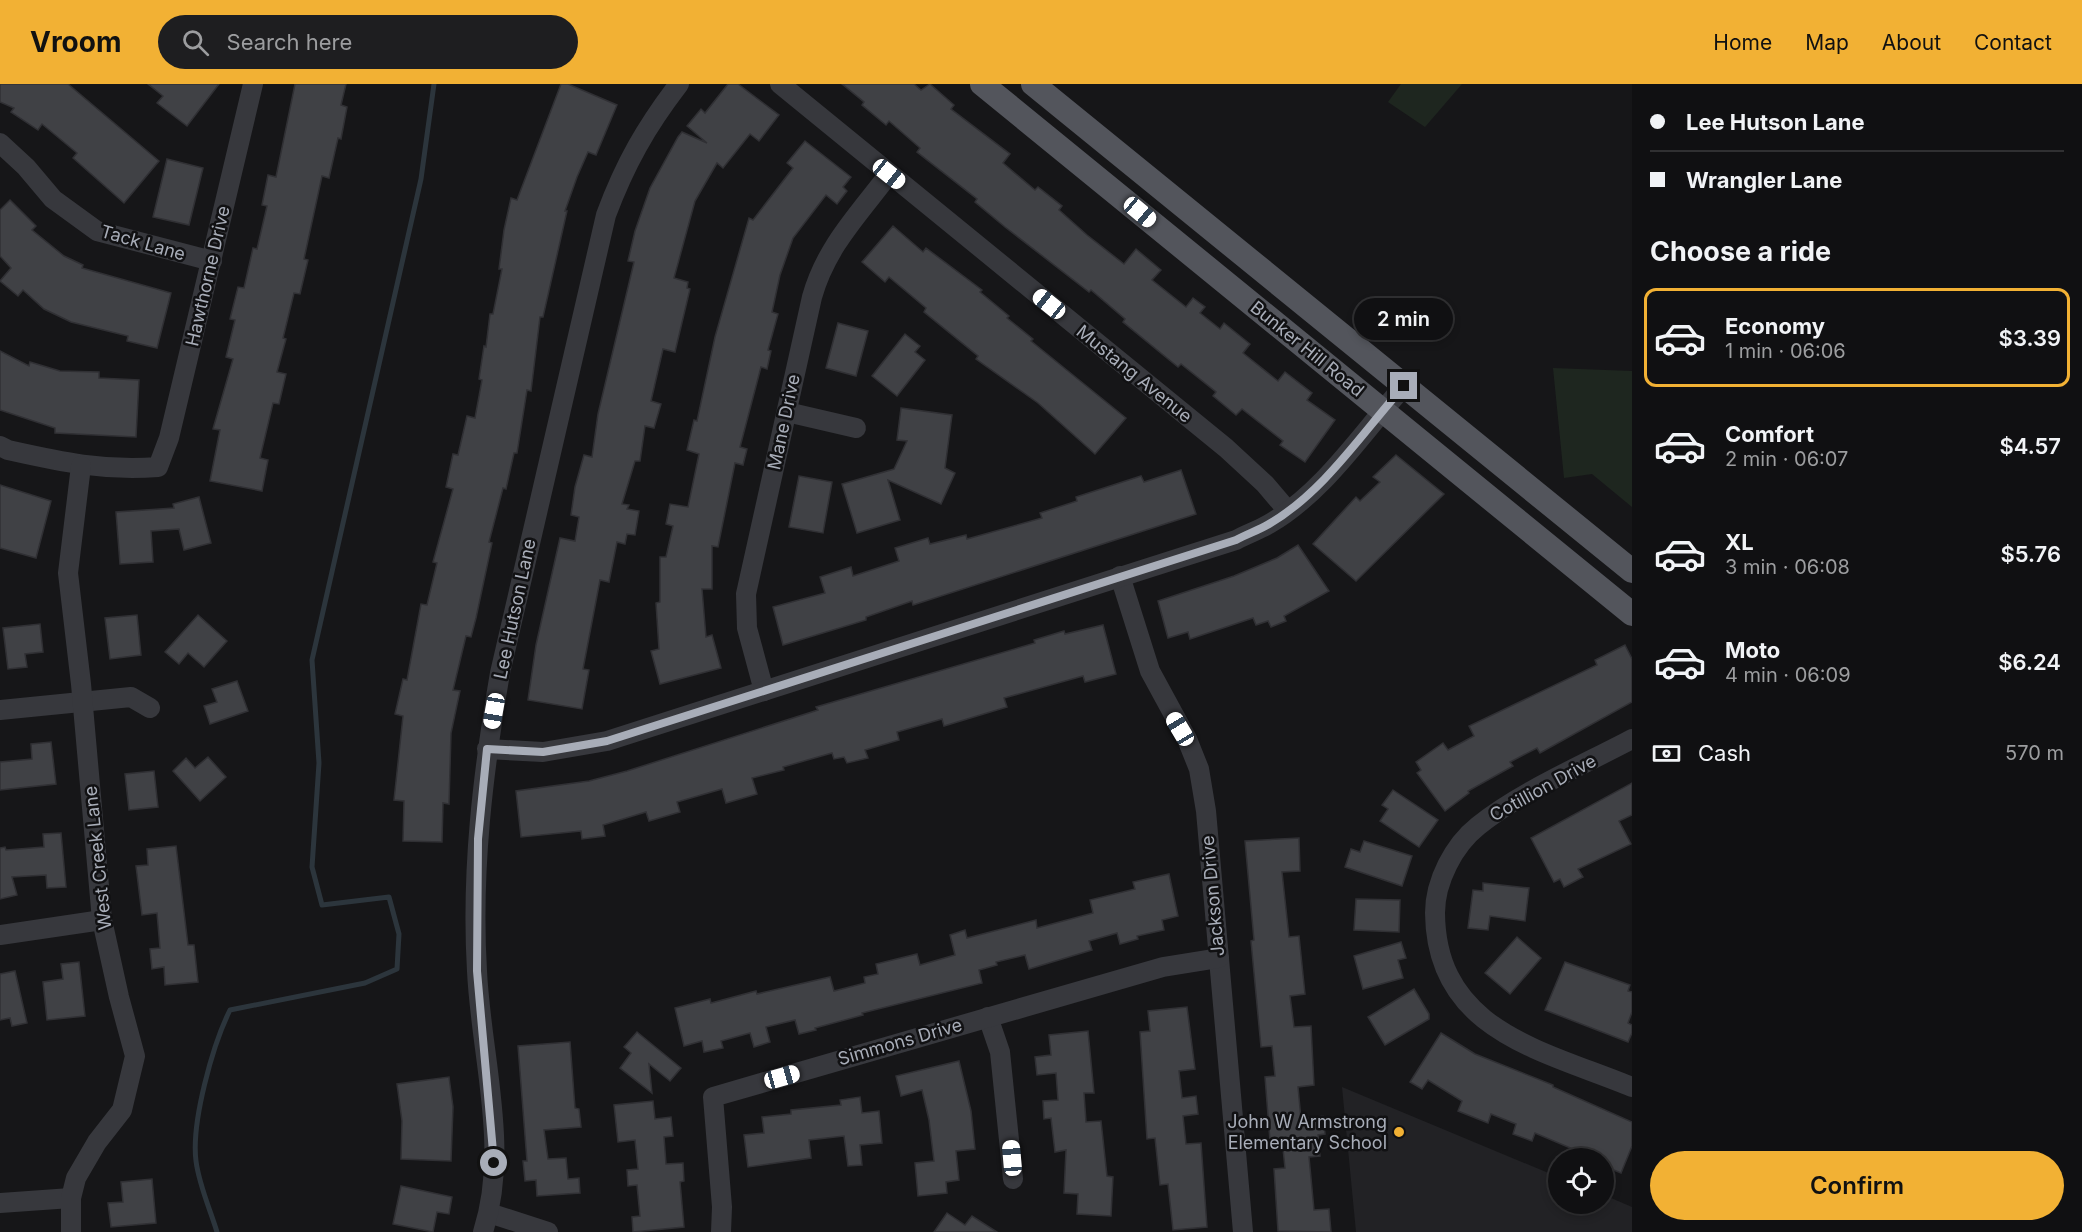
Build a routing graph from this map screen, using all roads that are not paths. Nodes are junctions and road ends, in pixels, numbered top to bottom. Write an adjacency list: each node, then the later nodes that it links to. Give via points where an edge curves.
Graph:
1 (253, 84): 8 (street, Hawthorne Drive)
2 (679, 84): 24 (street, Lee Hutson Lane, via 639,139 606,215 505,651)
3 (780, 84): 7 (street, Mustang Avenue)
4 (982, 84): 10 (main road, Bunker Hill Road)
5 (1033, 84): 9 (main road, Bunker Hill Road)
6 (0, 143): 8 (street, Tack Lane, via 53,199 97,231)
7 (889, 174): 11 (street, Mane Drive, via 820,270); 15 (street, Mustang Avenue, via 1226,448)
8 (212, 261): 14 (street, Hawthorne Drive, via 169,438 158,467 118,470)
9 (1404, 386): 10 (street); 16 (main road, Bunker Hill Road)
10 (1382, 410): 15 (street, via 1323,479); 18 (main road, Bunker Hill Road)
11 (787, 412): 12 (street); 19 (street, Mane Drive, via 746,594 747,628)
12 (856, 428)
13 (0, 446): 14 (street)
14 (81, 466): 20 (street, West Creek Lane, via 68,573)
15 (1288, 511): 17 (street, via 1236,540)
16 (1632, 571)
17 (1120, 576): 19 (street); 27 (street, Jackson Drive, via 1150,671 1199,769)
18 (1632, 614)
19 (764, 691): 24 (street, via 580,747 543,752)
20 (83, 701): 21 (street, via 131,697); 22 (street); 25 (street, West Creek Lane)
21 (150, 708)
22 (0, 710)
23 (1632, 739): 29 (street, Cotillion Drive, via 1501,809 1476,827 1455,850 1435,904 1435,938 1442,967 1477,1016 1497,1030)
24 (487, 749): 33 (street, Lee Hutson Lane, via 478,839 477,971 494,1145)
25 (102, 920): 26 (street); 31 (street, West Creek Lane, via 135,1056 122,1110 76,1178)
26 (0, 935)
27 (1219, 958): 28 (street, Simmons Drive, via 1163,967); 38 (street, Jackson Drive)
28 (988, 1017): 30 (street, via 1000,1052); 37 (street, Simmons Drive, via 713,1097)
29 (1632, 1087)
30 (1013, 1179)
31 (71, 1198): 32 (street); 34 (street, West Creek Lane)
32 (0, 1203)
33 (489, 1213): 35 (street, Lee Hutson Lane); 36 (street)
34 (71, 1232)
35 (483, 1232)
36 (548, 1232)
37 (721, 1232)
38 (1243, 1232)

